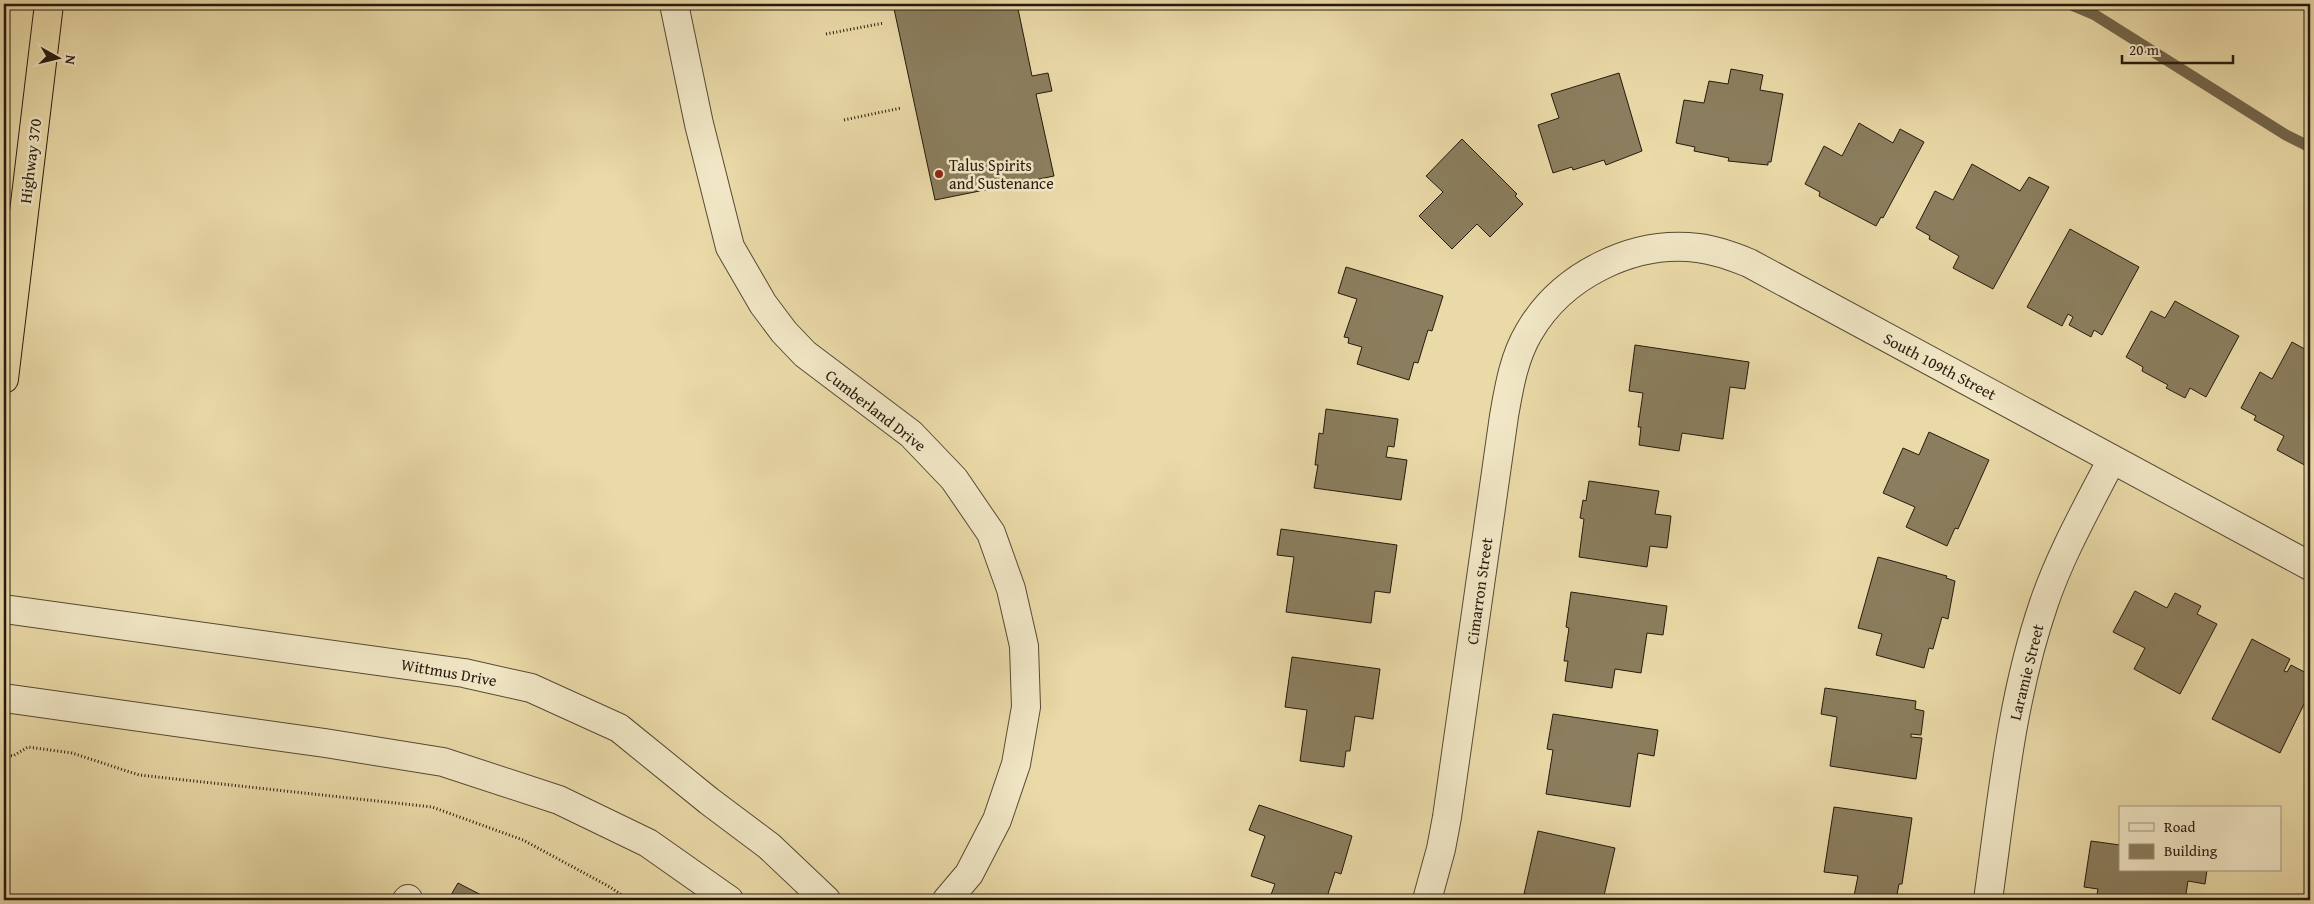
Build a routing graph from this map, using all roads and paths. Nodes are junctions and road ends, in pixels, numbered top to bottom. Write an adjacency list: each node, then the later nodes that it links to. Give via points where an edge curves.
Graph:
1 (49, 4): 8 (highway, Highway 370)
2 (674, 4): 17 (street, Cumberland Drive, via 699,124 730,247 763,304 805,354 911,434 954,480 991,533 1011,589 1025,655 1026,707 1016,764 997,820 969,874)
3 (884, 23): 4 (path)
4 (826, 34)
5 (901, 108): 6 (path)
6 (844, 120)
7 (1559, 295): 9 (street, South 109th Street, via 1602,265 1639,252 1682,247 1719,252 1771,275); 18 (street, Cimarron Street, via 1528,333 1509,388 1447,817)
8 (4, 379)
9 (2112, 459): 10 (street, South 109th Street); 19 (street, Laramie Street, via 2054,576 2030,648 2013,725)
10 (2310, 566)
11 (4, 609): 16 (street, Wittmus Drive, via 464,673 531,688 619,728 769,846)
12 (4, 698): 15 (street, via 443,762 559,800 648,843)
13 (4, 755): 14 (path, via 13,756 28,748 72,753 139,775 432,807 523,840)
14 (629, 900)
15 (729, 900)
16 (826, 900)
17 (947, 900)
18 (1427, 900)
19 (1988, 900)

